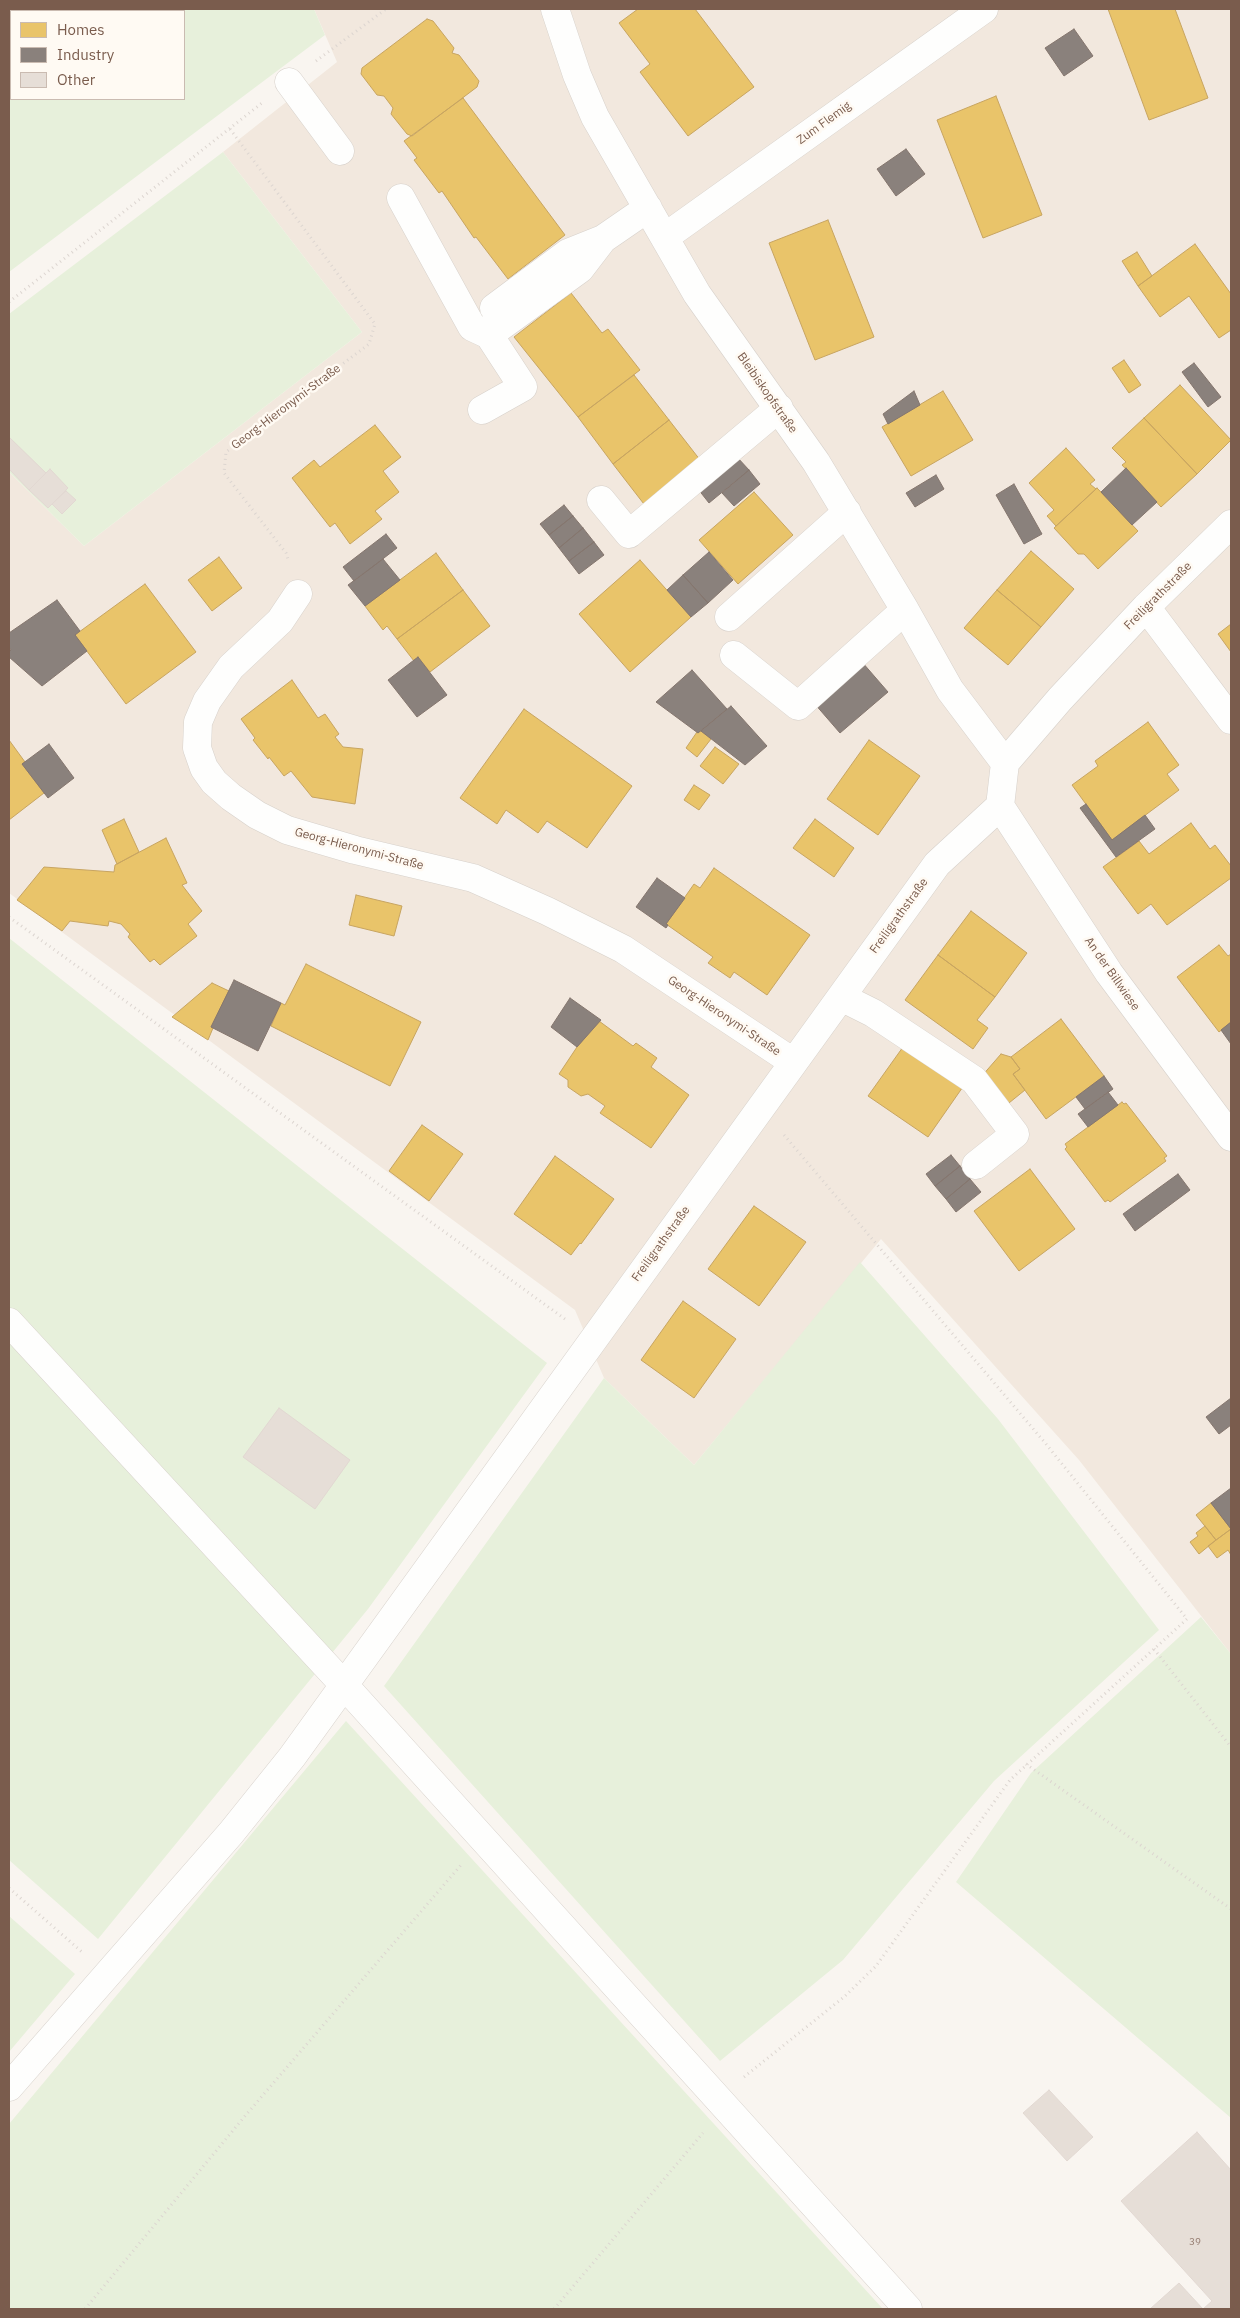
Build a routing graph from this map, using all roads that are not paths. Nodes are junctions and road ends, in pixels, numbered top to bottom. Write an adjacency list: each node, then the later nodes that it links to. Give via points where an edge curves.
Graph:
1 (555, 9): 6 (street, Bleibiskopfstraße, via 595,117)
2 (984, 9): 7 (street, Zum Flemig)
3 (289, 82): 4 (street)
4 (340, 151)
5 (401, 198): 10 (street, via 472,327)
6 (648, 208): 7 (street, Bleibiskopfstraße); 8 (street)
7 (664, 237): 11 (street, Bleibiskopfstraße, via 697,294)
8 (603, 238): 9 (street, via 568,252); 10 (street, via 580,269)
9 (494, 308)
10 (489, 335): 12 (street, via 523,387)
11 (779, 408): 13 (street, via 629,534); 14 (street, Bleibiskopfstraße)
12 (482, 410)
13 (601, 500)
14 (846, 512): 18 (street, Bleibiskopfstraße); 19 (street)
15 (1231, 524): 17 (street, Freiligrathstraße)
16 (298, 594): 25 (street, Georg-Hieronymi-Straße, via 280,621 231,667 207,701 198,722 197,748 204,768 214,782 258,815 287,830 473,878 547,911 623,949)
17 (1146, 607): 21 (street); 22 (street, Freiligrathstraße)
18 (905, 610): 20 (street, via 798,706); 22 (street, Bleibiskopfstraße, via 950,690)
19 (729, 617)
20 (734, 656)
21 (1231, 720)
22 (1005, 763): 23 (street)
23 (1000, 806): 24 (street, Freiligrathstraße, via 937,864); 26 (street, An der Billwiese, via 1109,973)
24 (841, 997): 25 (street, Freiligrathstraße); 27 (street, via 873,1014 974,1080 1015,1134)
25 (793, 1062): 29 (street, Freiligrathstraße)
26 (1231, 1137)
27 (976, 1165)
28 (9, 1322): 29 (street)
29 (344, 1686): 30 (street, Freiligrathstraße, via 231,1833); 31 (street)
30 (9, 2087)
31 (908, 2309)

